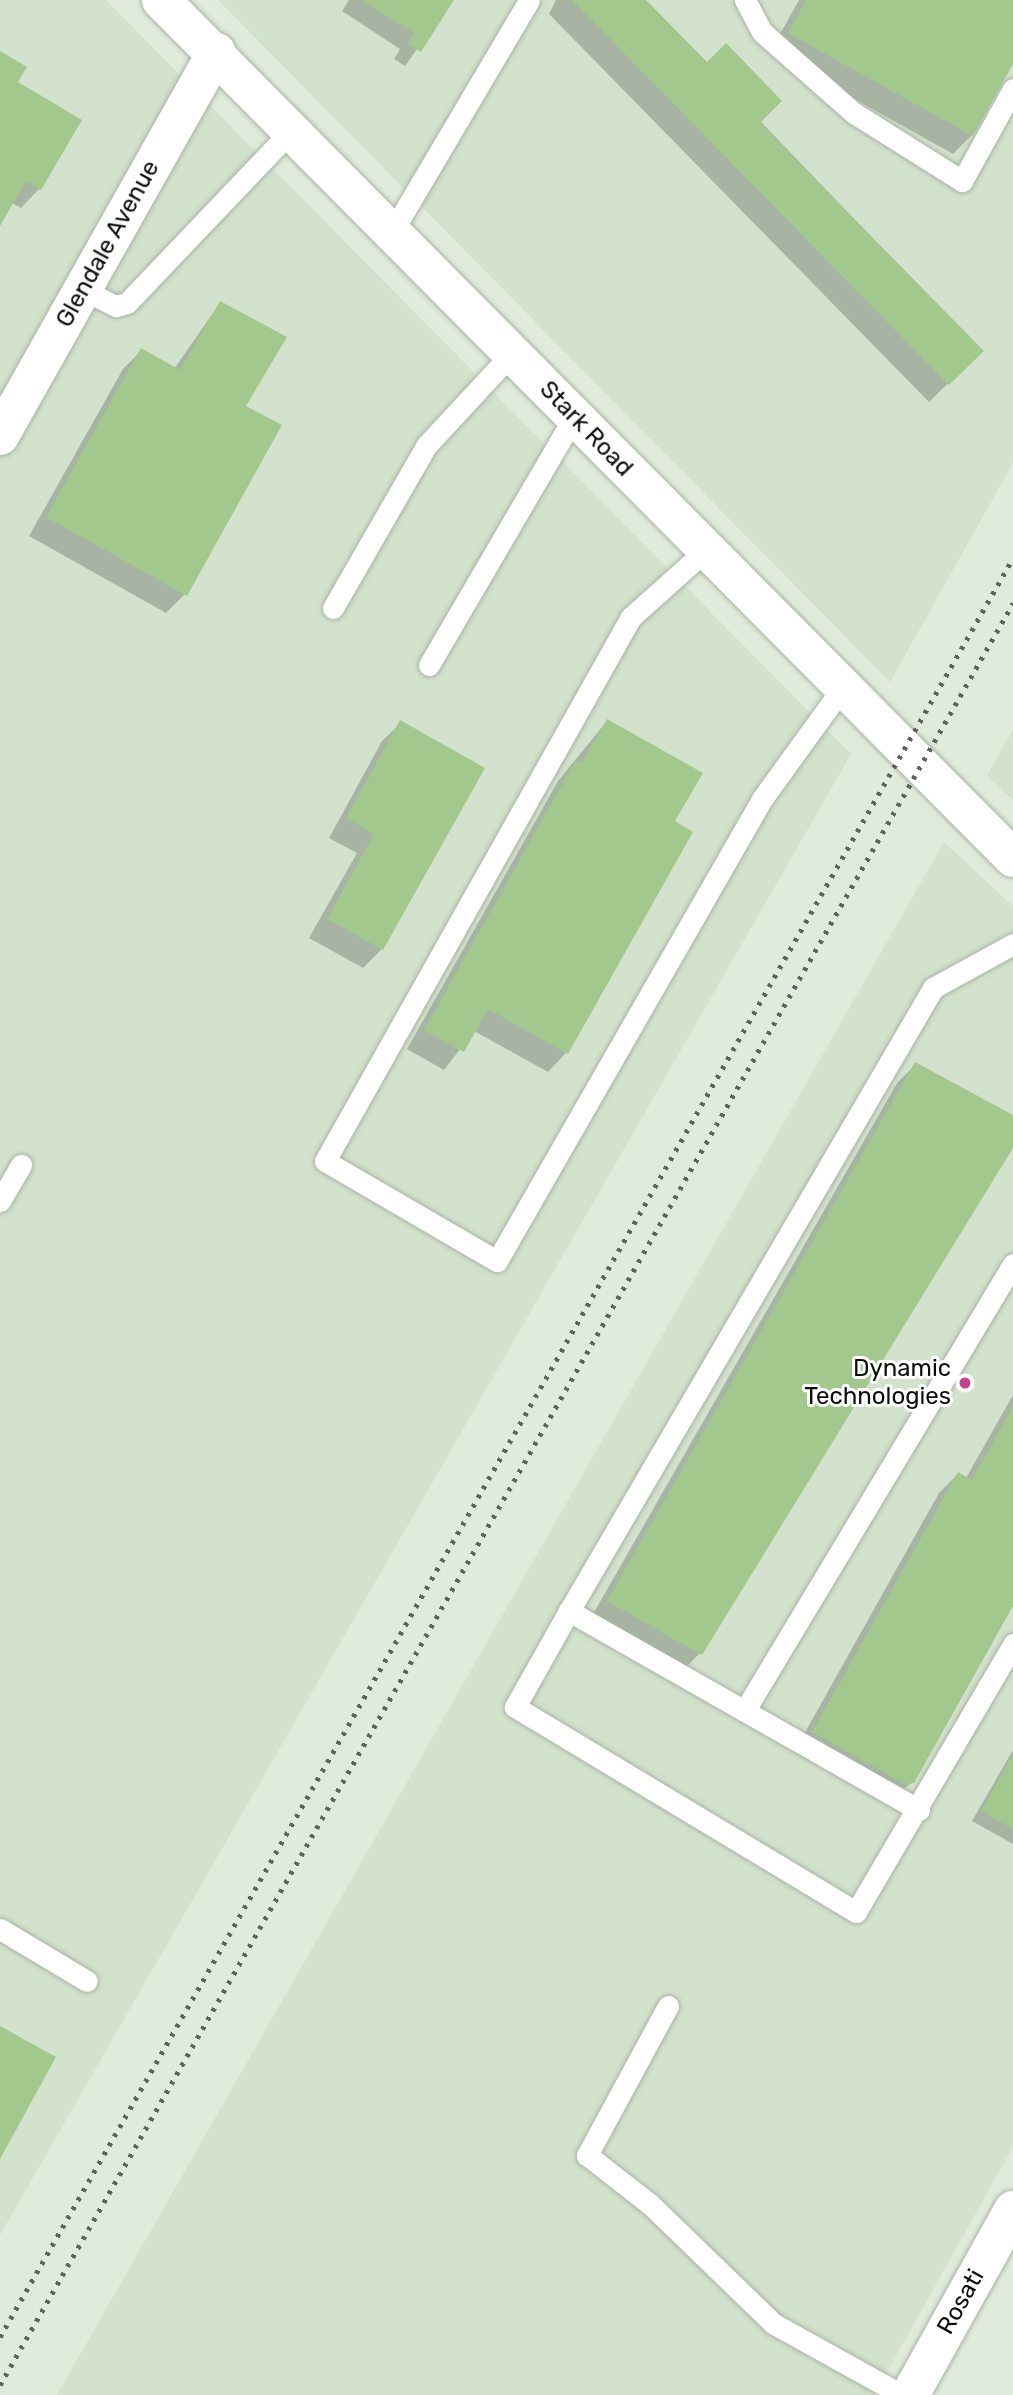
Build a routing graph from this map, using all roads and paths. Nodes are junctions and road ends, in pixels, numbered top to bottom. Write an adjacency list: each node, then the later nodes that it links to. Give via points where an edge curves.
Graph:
1 (161, 0): 4 (street, Stark Road)
2 (529, 0): 7 (lane)
3 (746, 0): 5 (lane, via 762,32 854,113 962,181)
4 (216, 52): 6 (street, Stark Road); 8 (street, Glendale Avenue)
5 (1013, 89)
6 (292, 130): 7 (street, Stark Road); 8 (lane, via 127,303 116,306)
7 (392, 232): 9 (street, Stark Road)
8 (82, 289): 11 (street, Glendale Avenue)
9 (512, 353): 10 (street, Stark Road); 13 (lane, via 426,446)
10 (574, 417): 12 (street, Stark Road); 14 (lane)
11 (0, 436)
12 (706, 550): 15 (street, Stark Road); 15 (lane, via 631,617 325,1161 497,1261 762,799)
13 (333, 608)
14 (429, 665)
15 (843, 687): 16 (street, Stark Road)
16 (1013, 858)
17 (1013, 944): 21 (lane, via 933,988)
18 (21, 1165): 19 (lane)
19 (0, 1201)
20 (1013, 1264): 23 (lane)
21 (569, 1611): 23 (lane); 24 (lane, via 515,1707 856,1912)
22 (1013, 1644): 24 (lane)
23 (745, 1710): 24 (lane)
24 (919, 1810)
25 (0, 1928): 26 (lane)
26 (87, 1981)
27 (668, 2006): 29 (lane, via 587,2155 650,2205 775,2324)
28 (1013, 2210): 30 (street, Rosati)
29 (902, 2395)
30 (910, 2395)

